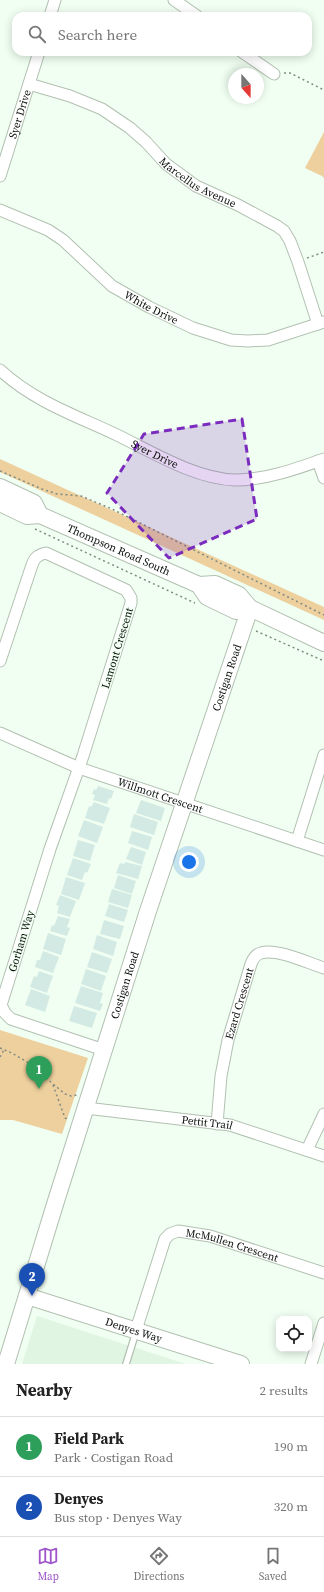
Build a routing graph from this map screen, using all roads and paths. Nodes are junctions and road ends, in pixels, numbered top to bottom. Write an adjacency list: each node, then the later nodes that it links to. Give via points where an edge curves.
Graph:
1 (55, 0): 3 (street)
2 (177, 1): 4 (street)
3 (51, 12)
4 (192, 12)
5 (38, 56): 8 (street, Syer Drive)
6 (248, 56): 7 (street)
7 (274, 74): 9 (path, via 290,73)
8 (29, 84): 10 (street, Syer Drive); 13 (street, Marcellus Avenue, via 70,96 114,117 146,142 166,164 196,186 238,205 284,231)
9 (324, 90)
10 (0, 176)
11 (0, 210): 14 (street, White Drive, via 48,230 63,240 112,286 193,328 231,340 248,341 268,340)
12 (324, 252): 13 (path)
13 (298, 262): 14 (street, Marcellus Avenue)
14 (321, 323)
15 (0, 370): 16 (street, Syer Drive, via 43,402 198,472 234,480 252,479)
16 (321, 460): 18 (street)
17 (0, 471): 24 (path, via 57,494 81,496 93,501)
18 (324, 478)
19 (0, 487): 21 (street, Thompson Road South, via 34,503)
20 (0, 503): 21 (street, Thompson Road South)
21 (36, 521): 22 (path); 23 (street, Thompson Road South, via 198,585 207,597 236,611)
22 (198, 605)
23 (250, 608): 26 (street, Thompson Road South); 32 (street, Costigan Road)
24 (324, 615)
25 (256, 630): 28 (path)
26 (324, 643)
27 (0, 661): 31 (street, Lamont Crescent, via 30,568 38,555 46,553 126,590 131,603)
28 (324, 661)
29 (0, 733): 31 (street, Willmott Crescent)
30 (324, 755): 33 (street)
31 (78, 768): 32 (street, Willmott Crescent); 38 (street, Gorham Way, via 1,1005 11,1019)
32 (185, 804): 33 (street, Willmott Crescent); 38 (street, Costigan Road)
33 (297, 841): 34 (street, Willmott Crescent)
34 (324, 850)
35 (324, 968): 44 (street, Ezard Crescent, via 279,953 260,953 254,958 228,1040 221,1076)
36 (0, 1048): 37 (path)
37 (4, 1050): 39 (path); 40 (path, via 27,1062)
38 (104, 1050): 41 (street, Costigan Road)
39 (0, 1057)
40 (53, 1085): 41 (path, via 65,1094); 43 (path)
41 (82, 1101): 44 (street, Pettit Trail); 48 (street, Costigan Road)
42 (324, 1114): 45 (street)
43 (69, 1120)
44 (217, 1124): 45 (street, Pettit Trail, via 230,1125)
45 (306, 1150): 46 (street, Pettit Trail)
46 (324, 1156)
47 (324, 1273): 50 (street, McMullen Crescent, via 210,1236 185,1231 173,1232 165,1239)
48 (27, 1296): 50 (street, Denyes Way); 51 (street, Costigan Road)
49 (324, 1323): 54 (street)
50 (136, 1330): 52 (lane); 53 (street, Denyes Way)
51 (9, 1363)
52 (126, 1364)
53 (241, 1364)
54 (311, 1364)

